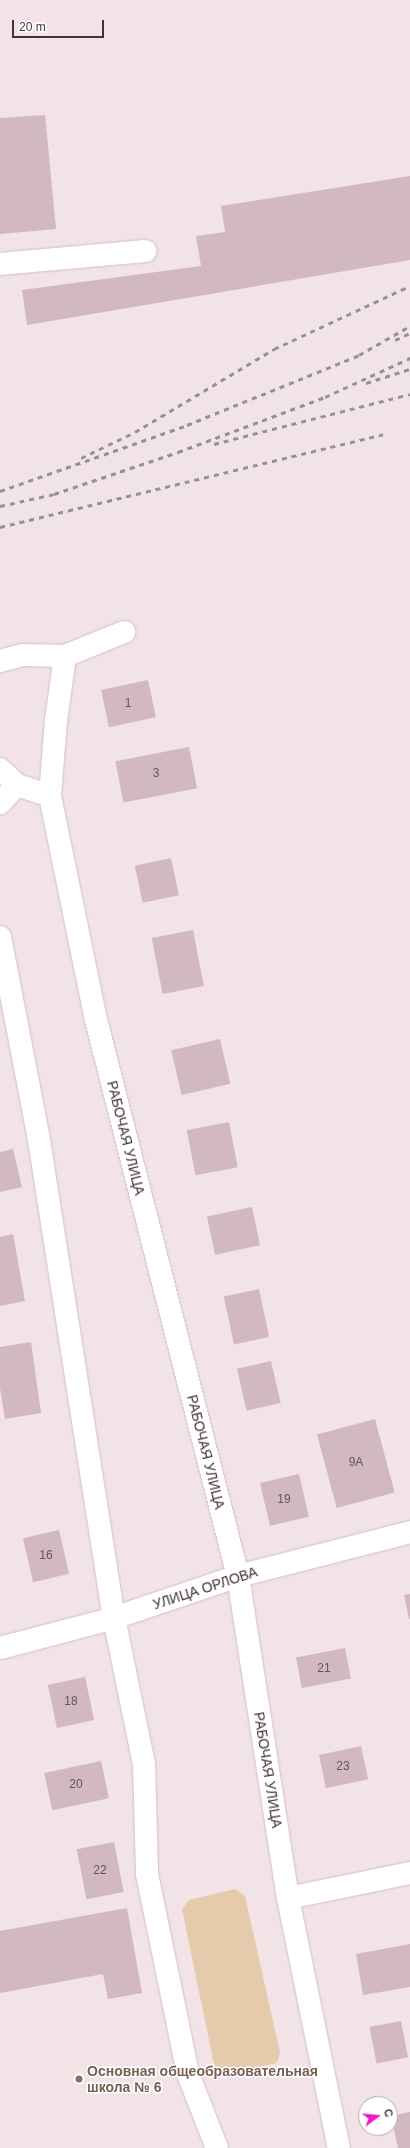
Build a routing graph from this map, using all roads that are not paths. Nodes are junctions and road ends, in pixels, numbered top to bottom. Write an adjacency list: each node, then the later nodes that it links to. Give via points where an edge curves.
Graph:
1 (145, 250): 2 (street)
2 (0, 264)
3 (124, 632): 4 (street)
4 (65, 656): 5 (street, via 22,655); 8 (street, РАБОЧАЯ УЛИЦА)
5 (0, 661)
6 (0, 769): 7 (street)
7 (17, 785): 8 (street); 9 (street)
8 (50, 796): 12 (street, РАБОЧАЯ УЛИЦА, via 95,1016)
9 (0, 802)
10 (0, 937): 13 (street, via 39,1140)
11 (410, 1532): 12 (street, УЛИЦА ОРЛОВА)
12 (238, 1576): 13 (street, УЛИЦА ОРЛОВА); 16 (street, РАБОЧАЯ УЛИЦА)
13 (114, 1618): 14 (street, УЛИЦА ОРЛОВА); 17 (street, via 144,1764 148,1874 188,2074)
14 (0, 1648)
15 (410, 1873): 16 (street)
16 (288, 1898): 18 (street, РАБОЧАЯ УЛИЦА)
17 (217, 2148)
18 (339, 2148)

